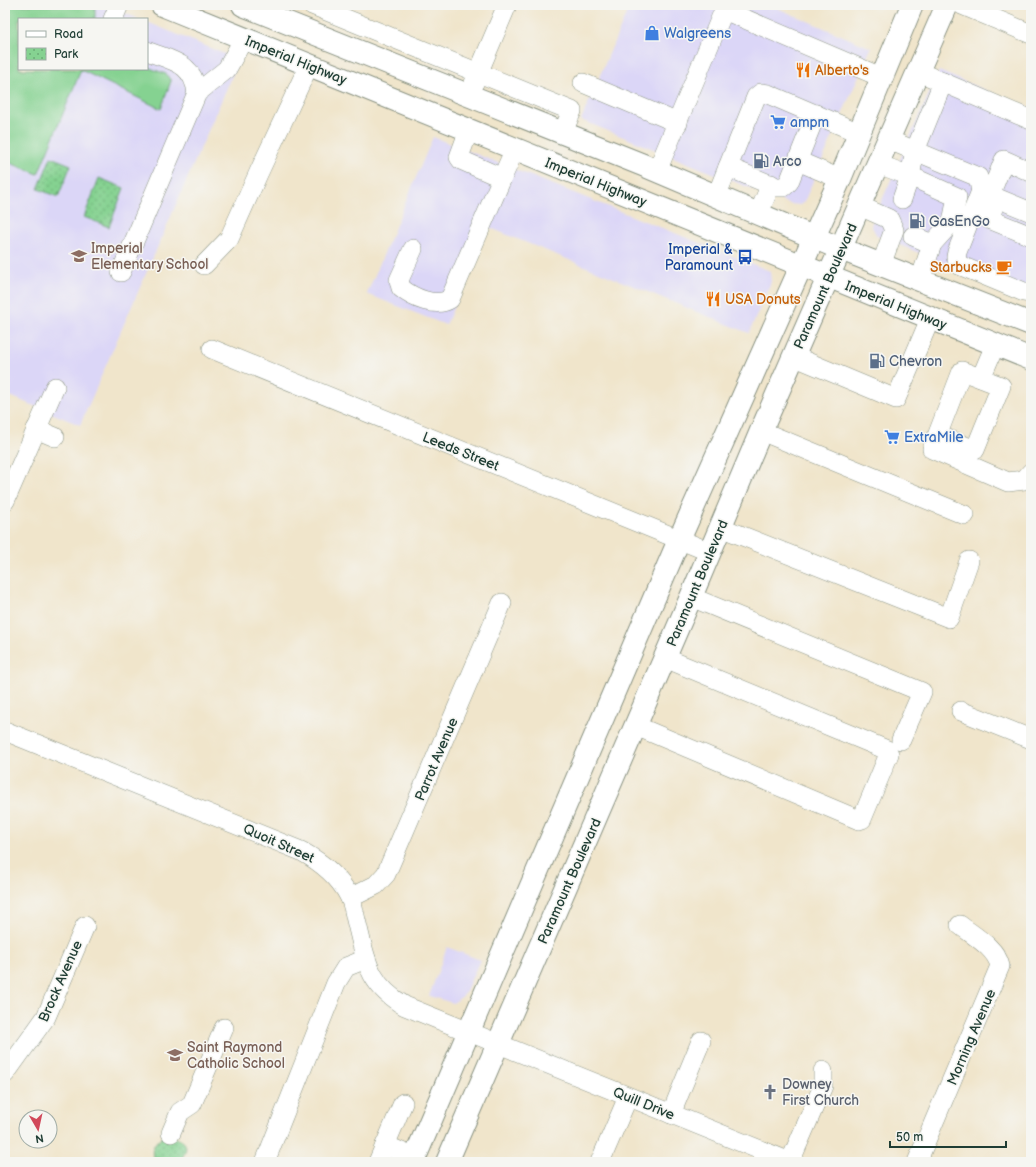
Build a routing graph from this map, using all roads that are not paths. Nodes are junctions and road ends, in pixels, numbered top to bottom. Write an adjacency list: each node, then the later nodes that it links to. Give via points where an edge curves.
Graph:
1 (119, 5): 10 (street)
2 (162, 5): 12 (main road, Imperial Highway)
3 (243, 5): 21 (main road)
4 (312, 5): 16 (street)
5 (507, 5): 16 (street)
6 (912, 5): 17 (main road, Paramount Boulevard)
7 (947, 5): 15 (main road, Paramount Boulevard)
8 (962, 5): 11 (street)
9 (726, 6): 17 (street); 24 (street)
10 (113, 18)
11 (1031, 34)
12 (244, 38): 14 (main road, Imperial Highway); 20 (street, via 227,69)
13 (148, 51): 20 (street, via 188,69 194,78)
14 (309, 65): 25 (main road, Imperial Highway); 52 (street, via 229,239)
15 (919, 72): 18 (street); 28 (main road, Paramount Boulevard)
16 (478, 73): 21 (street); 27 (street, via 572,110)
17 (883, 78): 26 (main road, Paramount Boulevard)
18 (943, 82): 23 (street); 30 (street)
19 (583, 84): 24 (street)
20 (197, 93): 54 (street)
21 (468, 95): 27 (main road)
22 (816, 114): 26 (street); 31 (street); 33 (street, via 761,92 756,97)
23 (1031, 120)
24 (678, 123): 34 (street)
25 (469, 130): 29 (main road, Imperial Highway); 37 (street, via 459,157 461,160)
26 (859, 133): 38 (main road, Paramount Boulevard)
27 (562, 134): 34 (main road)
28 (889, 140): 30 (street); 32 (main road, Paramount Boulevard)
29 (515, 149): 37 (street); 51 (main road, Imperial Highway)
30 (915, 151): 36 (street); 40 (street, via 978,177)
31 (798, 161): 38 (street); 39 (street, via 789,182 784,187)
32 (878, 164): 36 (street); 42 (main road, Paramount Boulevard)
33 (728, 167): 39 (street); 41 (street)
34 (657, 171): 41 (main road)
35 (1031, 172): 40 (street, via 1004,160)
36 (910, 176): 45 (street); 48 (street, via 957,197 952,222)
37 (502, 178): 49 (street, via 450,299 435,304 401,288 399,280)
38 (840, 179): 47 (main road, Paramount Boulevard)
39 (771, 184): 44 (street)
40 (990, 195): 43 (street); 46 (street, via 989,219); 57 (street, via 956,260 964,268)
41 (716, 196): 44 (main road)
42 (860, 206): 45 (street); 50 (main road, Paramount Boulevard)
43 (1031, 212)
44 (758, 215): 47 (main road)
45 (900, 221): 48 (street); 53 (street)
46 (1031, 236)
47 (813, 237): 50 (main road); 51 (main road, Paramount Boulevard)
48 (932, 244): 56 (street)
49 (413, 249)
50 (841, 249): 53 (main road); 55 (main road, Paramount Boulevard)
51 (800, 264): 55 (main road, Imperial Highway); 74 (main road, Paramount Boulevard)
52 (204, 265)
53 (881, 265): 56 (main road)
54 (121, 272)
55 (828, 277): 58 (main road, Imperial Highway); 62 (main road, Paramount Boulevard)
56 (920, 280): 59 (main road)
57 (1031, 293)
58 (930, 319): 60 (main road, Imperial Highway); 62 (street, via 896,399)
59 (1031, 324)
60 (995, 345): 63 (main road, Imperial Highway); 64 (street)
61 (212, 349): 74 (street, Leeds Street)
62 (793, 356): 67 (main road, Paramount Boulevard)
63 (1031, 359)
64 (981, 378): 68 (street, via 962,371); 68 (street, via 1001,386 975,450)
65 (55, 387): 66 (street)
66 (36, 429): 69 (street); 71 (street)
67 (760, 431): 72 (street); 73 (main road, Paramount Boulevard)
68 (938, 435): 70 (street, via 932,449 1008,482 1024,480)
69 (55, 437)
70 (1031, 472)
71 (5, 501)
72 (965, 515)
73 (720, 527): 75 (main road, Paramount Boulevard); 76 (street, via 949,618)
74 (679, 540): 75 (street, Leeds Street); 90 (main road, Paramount Boulevard)
75 (710, 552): 77 (main road, Paramount Boulevard)
76 (970, 562)
77 (691, 598): 79 (main road, Paramount Boulevard); 84 (street, via 922,692)
78 (502, 604): 85 (street, Parrot Avenue, via 386,874 376,885)
79 (665, 658): 81 (main road, Paramount Boulevard); 81 (street, via 887,750 889,754 862,819 859,820)
80 (961, 711): 83 (street)
81 (636, 726): 92 (main road, Paramount Boulevard)
82 (5, 731): 85 (street, Quoit Street, via 301,851 318,860 331,872)
83 (1031, 739)
84 (901, 740)
85 (350, 898): 88 (street, Quoit Street)
86 (960, 925): 105 (street, Morning Avenue, via 987,946 1000,966)
87 (85, 926): 94 (street, Brock Avenue, via 44,1020)
88 (366, 960): 90 (street, Quoit Street, via 374,979 390,997 405,1006); 101 (street, via 346,967 336,983)
89 (224, 1028): 98 (street, via 192,1104 180,1112)
90 (469, 1031): 92 (street, Quoit Street); 100 (main road, Paramount Boulevard)
91 (702, 1041): 97 (street)
92 (498, 1044): 95 (street, Quill Drive); 102 (main road, Paramount Boulevard)
93 (823, 1071): 104 (street, via 823,1086)
94 (5, 1074)
95 (628, 1097): 97 (street, Quill Drive); 103 (street)
96 (403, 1103): 99 (street)
97 (670, 1114): 104 (street, Quill Drive)
98 (171, 1133)
99 (382, 1154): 100 (street)
100 (414, 1160)
101 (265, 1162)
102 (447, 1162)
103 (600, 1162)
104 (790, 1162)
105 (917, 1162)

